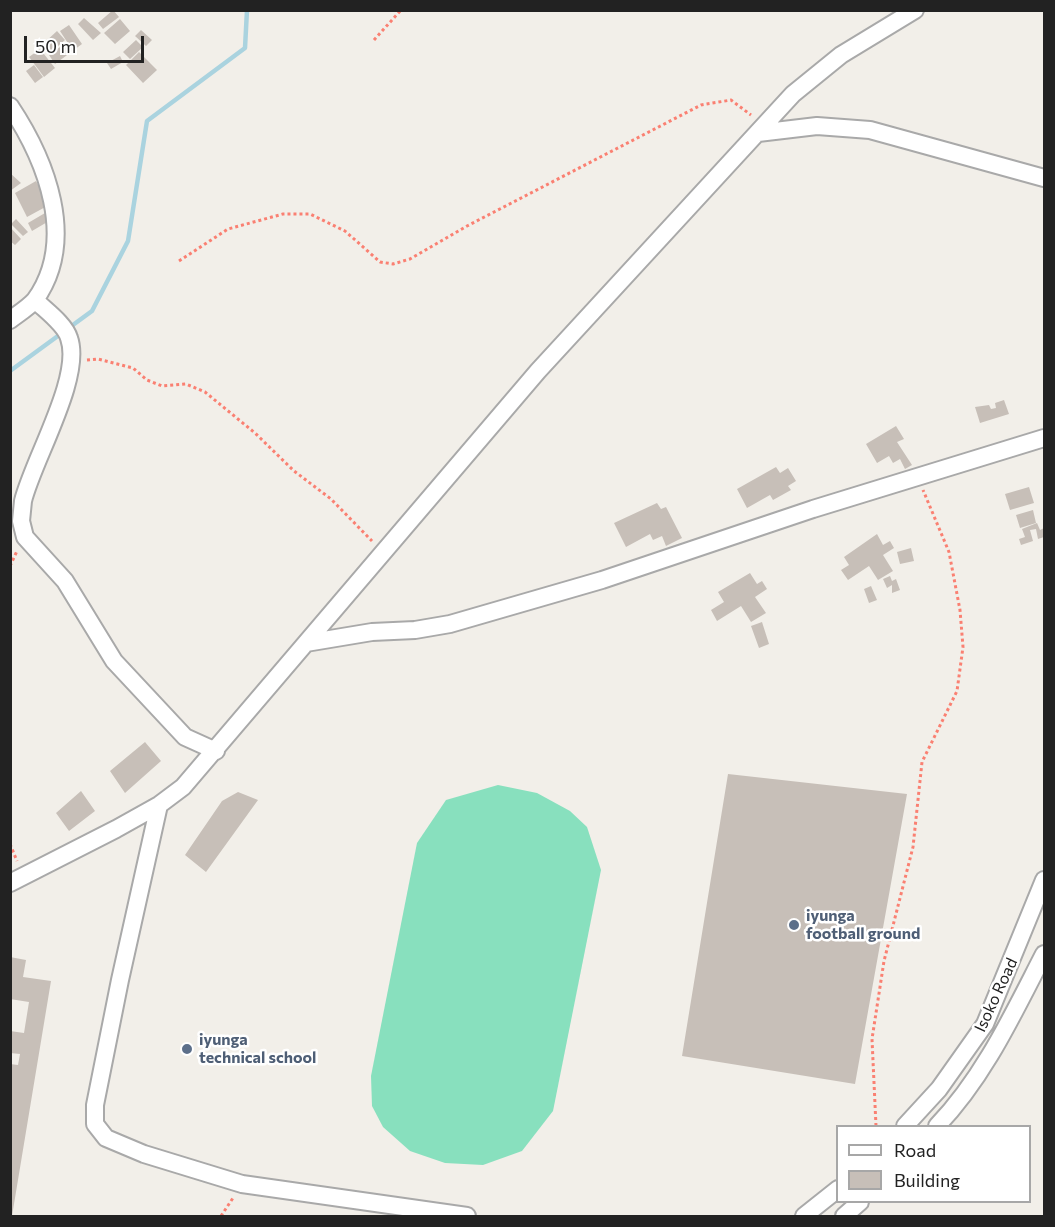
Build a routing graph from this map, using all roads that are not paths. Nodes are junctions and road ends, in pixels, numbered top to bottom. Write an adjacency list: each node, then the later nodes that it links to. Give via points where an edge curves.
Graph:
1 (915, 10): 3 (street, via 868,37 814,76)
2 (10, 106): 5 (street, via 36,148 55,209 53,255)
3 (761, 130): 4 (street, via 817,126 870,130); 8 (street, via 538,371)
4 (1044, 178)
5 (35, 300): 6 (street); 9 (street, via 69,336 70,360 60,406 27,487 22,528 32,546 65,581 114,661 184,737)
6 (10, 320)
7 (1044, 438): 8 (street, via 602,580 450,624)
8 (306, 643): 9 (street)
9 (216, 751): 10 (street, via 183,787)
10 (159, 805): 12 (street); 18 (street, via 120,980 95,1105 95,1124 106,1138 144,1154 242,1184)
11 (1044, 880): 14 (street, Isoko Road, via 985,1024 939,1089)
12 (10, 883)
13 (1044, 954): 15 (street, via 985,1064)
14 (906, 1125)
15 (938, 1125)
16 (836, 1190): 19 (street)
17 (859, 1203): 20 (street)
18 (467, 1216)
19 (804, 1216)
20 (844, 1216)

